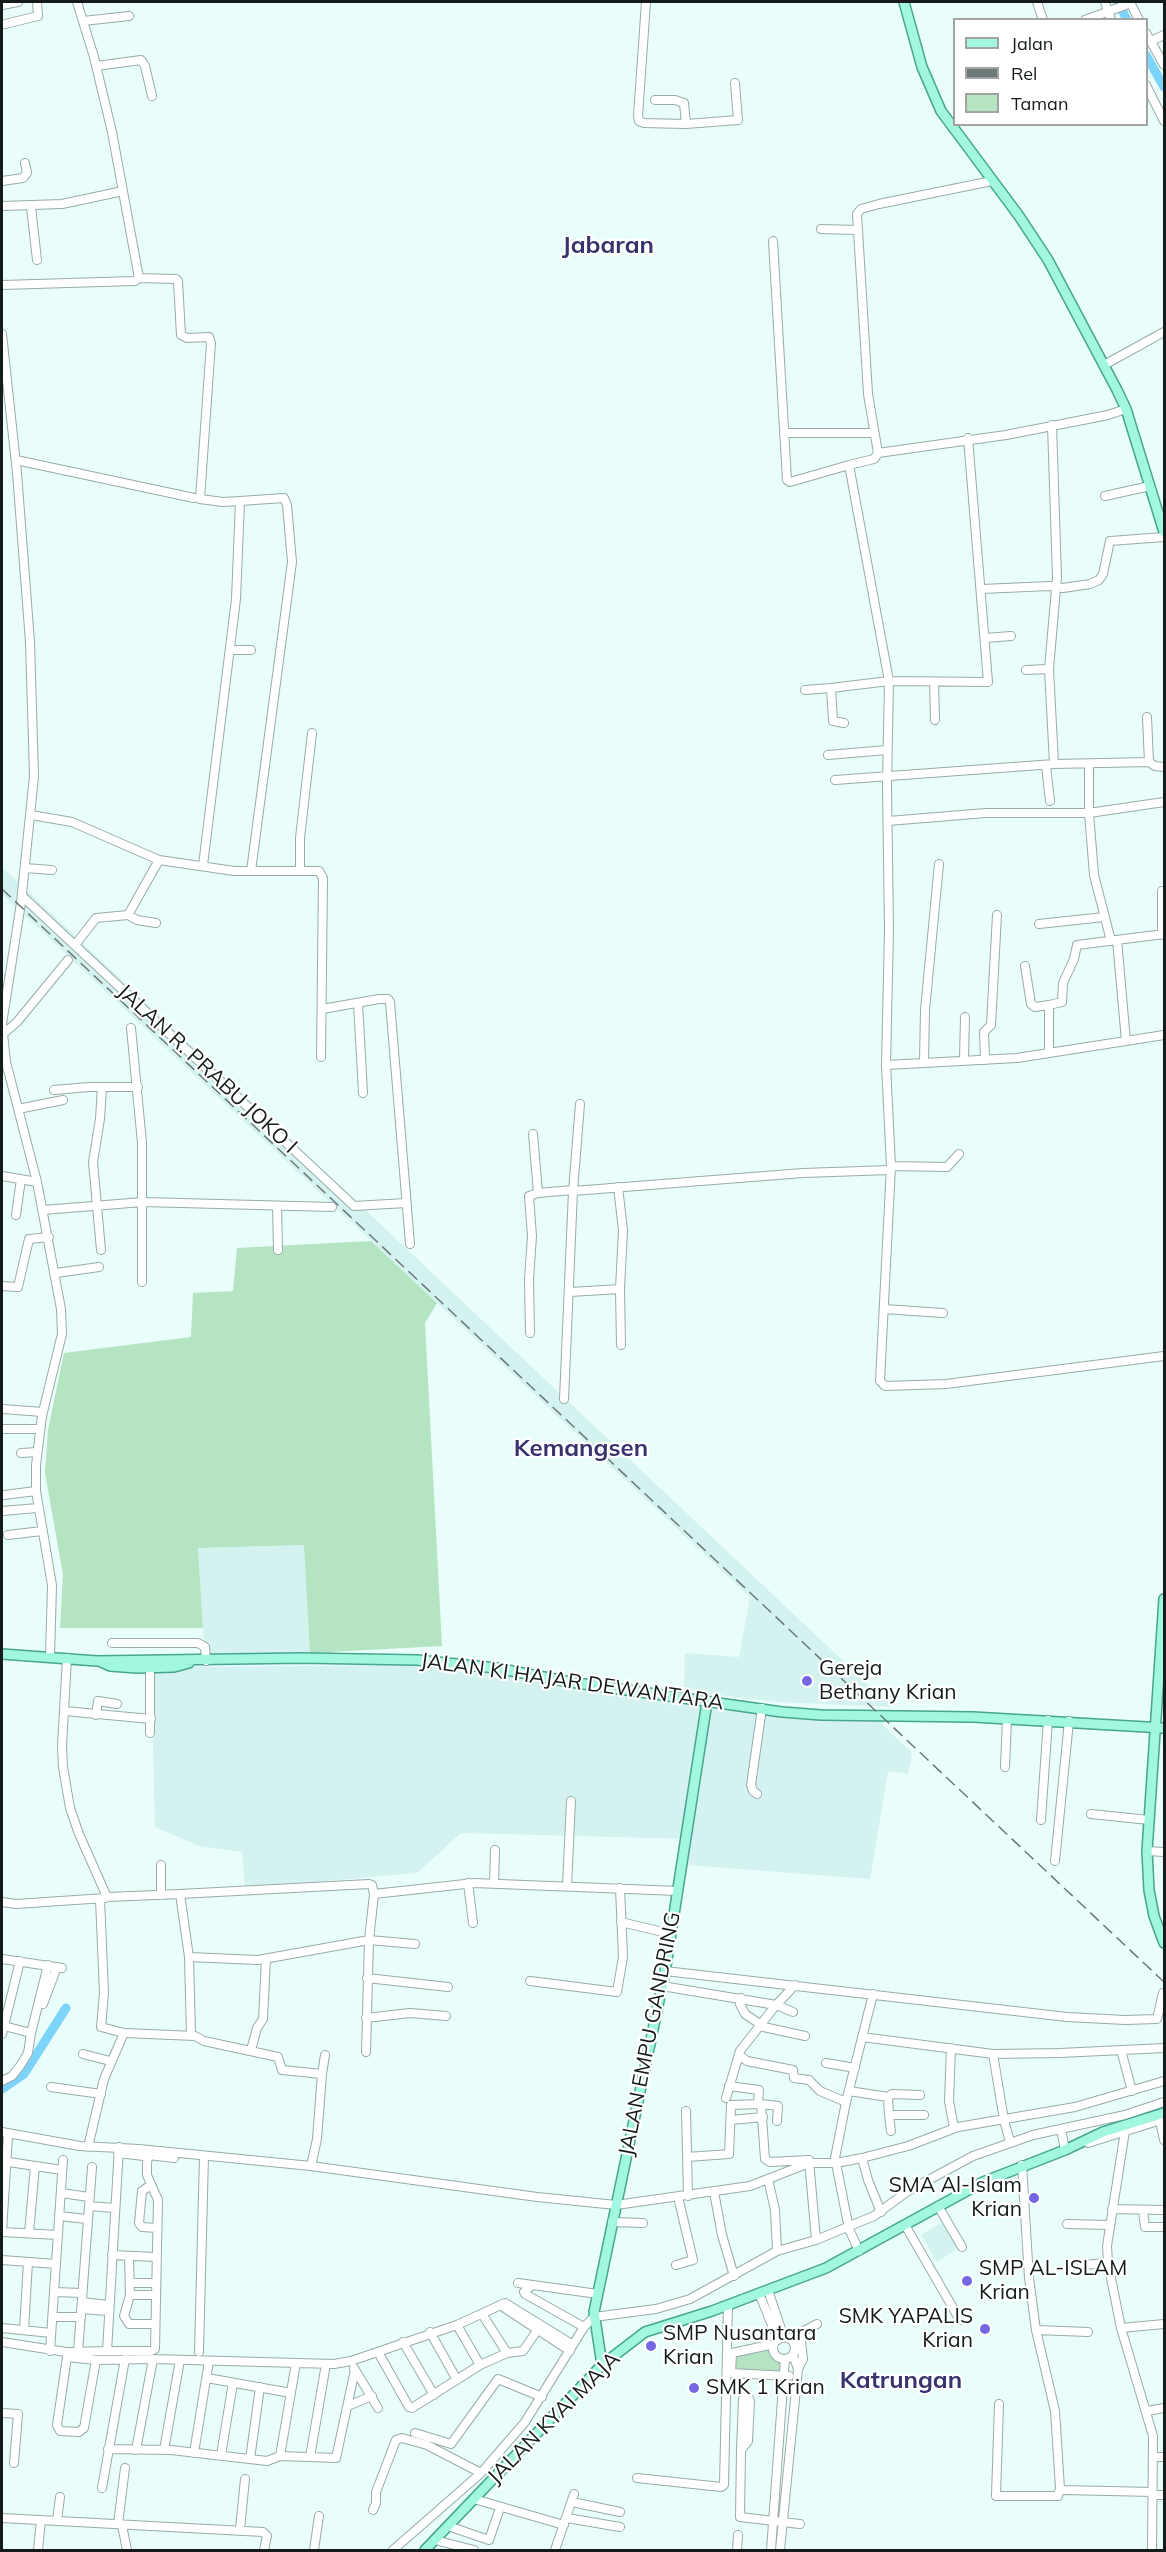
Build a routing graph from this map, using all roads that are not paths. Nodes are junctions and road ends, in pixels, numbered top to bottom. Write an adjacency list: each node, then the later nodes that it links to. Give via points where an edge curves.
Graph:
1 (18, 2): 9 (street)
2 (37, 2): 16 (street, via 38,16)
3 (77, 2): 15 (street)
4 (646, 2): 27 (street, via 639,121)
5 (904, 2): 30 (main road, via 922,67 941,111)
6 (1037, 2): 12 (street)
7 (1105, 2): 10 (street)
8 (1130, 3): 10 (street); 14 (street)
9 (2, 5)
10 (1111, 14): 13 (street)
11 (129, 16): 15 (street)
12 (1042, 18)
13 (1094, 18)
14 (1139, 18)
15 (83, 21): 21 (street)
16 (5, 24)
17 (1164, 35): 19 (street)
18 (1148, 36): 19 (street)
19 (1151, 41): 20 (street)
20 (1164, 65)
21 (96, 66): 24 (street, via 141,60); 31 (street)
22 (735, 83): 27 (street, via 738,120)
23 (1148, 89): 26 (street)
24 (152, 96)
25 (655, 100): 27 (street, via 684,103)
26 (1164, 121)
27 (686, 124)
28 (25, 162): 29 (street, via 27,173 23,178)
29 (2, 181)
30 (992, 181): 35 (street, via 861,209 857,214); 42 (main road, via 1048,260)
31 (123, 191): 33 (street); 38 (street)
32 (2, 206): 33 (street)
33 (31, 207): 37 (street)
34 (821, 230): 35 (street)
35 (858, 230): 46 (street)
36 (773, 241): 45 (street)
37 (37, 260)
38 (139, 278): 39 (street); 54 (street, via 176,279 181,335 210,339 200,500)
39 (2, 285)
40 (1164, 332): 42 (street)
41 (2, 334): 49 (street)
42 (1104, 365): 43 (main road)
43 (1125, 409): 44 (street); 51 (main road)
44 (1052, 425): 47 (street); 57 (street)
45 (784, 433): 46 (street); 50 (street, via 788,481)
46 (874, 433): 48 (street)
47 (968, 438): 48 (street); 58 (street)
48 (878, 453): 50 (street, via 874,459)
49 (16, 460): 53 (street); 84 (street, via 30,642 34,776)
50 (849, 465): 65 (street)
51 (1150, 486): 52 (street); 55 (main road)
52 (1106, 496)
53 (194, 498)
54 (240, 501): 61 (street); 92 (street, via 285,499 292,557)
55 (1164, 532)
56 (1164, 537): 57 (street, via 1110,541 1099,580 1076,587)
57 (1057, 586): 58 (street); 63 (street)
58 (982, 589): 60 (street)
59 (1011, 636): 60 (street)
60 (985, 638): 66 (street, via 988,682)
61 (230, 650): 62 (street); 88 (street)
62 (251, 650)
63 (1049, 669): 64 (street); 77 (street)
64 (1026, 670)
65 (889, 681): 66 (street); 67 (street); 73 (street)
66 (934, 682): 70 (street)
67 (831, 688): 68 (street); 71 (street, via 833,722)
68 (805, 690)
69 (1147, 717): 75 (street)
70 (935, 720)
71 (844, 723)
72 (312, 733): 91 (street)
73 (887, 750): 74 (street); 79 (street)
74 (828, 754)
75 (1149, 762): 76 (street); 78 (street)
76 (1089, 764): 77 (street); 83 (street)
77 (1050, 765): 79 (street); 81 (street)
78 (1164, 767)
79 (887, 776): 80 (street); 85 (street)
80 (835, 780)
81 (1050, 801)
82 (1164, 802): 83 (street)
83 (1089, 813): 85 (street, via 986,813); 97 (street, via 1094,875)
84 (31, 815): 86 (street, via 72,822); 89 (street)
85 (888, 821): 118 (street)
86 (159, 860): 88 (street); 95 (street)
87 (939, 864): 117 (street)
88 (203, 866): 92 (street)
89 (25, 868): 90 (street); 94 (street)
90 (52, 870)
91 (300, 870): 92 (street); 107 (street, via 316,870 323,876)
92 (251, 872)
93 (1162, 891): 100 (street)
94 (22, 896): 102 (street, JALAN R. PRABU JOKO I); 109 (street)
95 (128, 915): 98 (street); 102 (street, via 96,918)
96 (997, 915): 116 (street, via 992,1025 985,1032)
97 (1104, 916): 99 (street); 101 (street)
98 (156, 923)
99 (1039, 924)
100 (1163, 935): 101 (street)
101 (1114, 940): 106 (street, via 1077,945 1063,983 1062,1002); 112 (street)
102 (75, 945): 135 (street, JALAN R. PRABU JOKO I, via 354,1206)
103 (68, 960): 109 (street, via 17,1022)
104 (1025, 966): 106 (street, via 1031,1004)
105 (358, 1003): 107 (street); 122 (street); 135 (street, via 379,999 390,1002)
106 (1048, 1005): 113 (street)
107 (322, 1009): 114 (street)
108 (965, 1017): 115 (street)
109 (2, 1026): 125 (street)
110 (131, 1028): 120 (street)
111 (1164, 1035): 112 (street)
112 (1126, 1041): 113 (street)
113 (1048, 1053): 116 (street)
114 (321, 1057)
115 (964, 1059): 116 (street); 117 (street)
116 (985, 1060)
117 (924, 1062): 118 (street)
118 (886, 1065): 128 (street)
119 (102, 1087): 120 (street); 121 (street); 136 (street, via 93,1162)
120 (138, 1087): 134 (street)
121 (54, 1090)
122 (363, 1093)
123 (63, 1100): 125 (street)
124 (580, 1104): 132 (street)
125 (18, 1109): 130 (street)
126 (533, 1134): 133 (street)
127 (959, 1154): 128 (street, via 947,1167)
128 (891, 1168): 131 (street); 151 (street)
129 (2, 1176): 130 (street)
130 (30, 1180): 139 (street); 140 (street)
131 (618, 1187): 132 (street); 149 (street, via 623,1230)
132 (573, 1190): 133 (street); 150 (street)
133 (538, 1193): 153 (street, via 529,1197)
134 (143, 1202): 136 (street); 137 (street); 147 (street)
135 (406, 1203): 142 (street)
136 (95, 1205): 139 (street); 143 (street)
137 (277, 1206): 138 (street); 144 (street)
138 (332, 1207)
139 (43, 1210): 141 (street)
140 (16, 1215)
141 (44, 1237): 146 (street); 148 (street, via 29,1239 18,1287)
142 (410, 1244)
143 (101, 1250)
144 (278, 1250)
145 (99, 1267): 146 (street)
146 (56, 1273): 158 (street, via 62,1328)
147 (142, 1282)
148 (2, 1286)
149 (620, 1289): 150 (street); 154 (street)
150 (570, 1292): 156 (street)
151 (884, 1309): 152 (street); 155 (street, via 880,1381 885,1386 946,1384)
152 (943, 1313)
153 (530, 1333)
154 (621, 1345)
155 (1164, 1356)
156 (564, 1399)
157 (2, 1409): 158 (street)
158 (43, 1413): 160 (street)
159 (2, 1429): 160 (street)
160 (40, 1429): 161 (street)
161 (37, 1452): 162 (street); 163 (street)
162 (21, 1453)
163 (36, 1491): 164 (street); 165 (street)
164 (4, 1495)
165 (38, 1508): 166 (street); 167 (street)
166 (2, 1511)
167 (42, 1531): 168 (street); 176 (street, via 52,1585)
168 (8, 1535)
169 (1164, 1599): 170 (main road)
170 (1163, 1640): 179 (main road)
171 (112, 1643): 172 (street)
172 (124, 1651): 173 (street); 178 (main road, JALAN KI HAJAR DEWANTARA); 180 (main road, JALAN KI HAJAR DEWANTARA)
173 (171, 1651): 175 (main road, JALAN KI HAJAR DEWANTARA); 175 (street, via 198,1643); 180 (main road, JALAN KI HAJAR DEWANTARA)
174 (2, 1654): 176 (main road, JALAN KI HAJAR DEWANTARA)
175 (204, 1656): 180 (main road, JALAN KI HAJAR DEWANTARA, via 174,1666); 181 (main road, JALAN KI HAJAR DEWANTARA, via 455,1663)
176 (50, 1657): 177 (main road, JALAN KI HAJAR DEWANTARA)
177 (67, 1658): 178 (main road, JALAN KI HAJAR DEWANTARA); 184 (street)
178 (96, 1660): 180 (main road, JALAN KI HAJAR DEWANTARA, via 110,1666)
179 (1162, 1663): 190 (main road)
180 (143, 1665): 186 (street)
181 (707, 1702): 183 (main road, JALAN KI HAJAR DEWANTARA); 207 (main road, JALAN EMPU GANDRING)
182 (117, 1704): 185 (street, via 98,1701)
183 (764, 1708): 187 (main road, JALAN KI HAJAR DEWANTARA, via 820,1714); 190 (main road, JALAN KI HAJAR DEWANTARA, via 959,1712); 193 (street, via 752,1785)
184 (65, 1711): 185 (street); 211 (street, via 62,1746 67,1794)
185 (96, 1715): 186 (street)
186 (146, 1719): 191 (street)
187 (1007, 1719): 188 (main road, JALAN KI HAJAR DEWANTARA); 192 (street)
188 (1048, 1720): 189 (main road, JALAN KI HAJAR DEWANTARA); 196 (street)
189 (1069, 1721): 190 (main road, JALAN KI HAJAR DEWANTARA); 201 (street)
190 (1161, 1725): 197 (main road)
191 (150, 1733)
192 (1005, 1767)
193 (757, 1794)
194 (571, 1801): 205 (street)
195 (1091, 1814): 197 (street)
196 (1041, 1820)
197 (1149, 1820): 199 (main road)
198 (495, 1850): 204 (street)
199 (1147, 1851): 200 (street); 217 (main road, via 1152,1908)
200 (1164, 1852)
201 (1055, 1861)
202 (161, 1865): 210 (street)
203 (468, 1883): 204 (street); 209 (street); 214 (street)
204 (494, 1883): 205 (street)
205 (567, 1886): 206 (street)
206 (620, 1888): 207 (street); 213 (street)
207 (678, 1891): 215 (main road, JALAN EMPU GANDRING)
208 (180, 1894): 209 (street, via 369,1884); 210 (street); 219 (street)
209 (375, 1894): 216 (street)
210 (161, 1895): 211 (street)
211 (103, 1898): 212 (street); 239 (street, via 104,1993 100,2025)
212 (2, 1902)
213 (621, 1922): 215 (street); 225 (street, via 623,1957 617,1993)
214 (473, 1923)
215 (671, 1934): 223 (main road, JALAN EMPU GANDRING)
216 (369, 1940): 218 (street); 221 (street); 224 (street)
217 (1164, 1943)
218 (416, 1944)
219 (189, 1957): 221 (street); 240 (street)
220 (2, 1959): 222 (street)
221 (266, 1959): 245 (street, via 260,2024)
222 (20, 1961): 237 (street); 238 (street, via 56,1966)
223 (665, 1972): 226 (main road, JALAN EMPU GANDRING); 227 (street)
224 (367, 1978): 228 (street); 235 (street)
225 (530, 1982)
226 (662, 1986): 231 (street); 310 (main road, JALAN EMPU GANDRING)
227 (793, 1986): 230 (street); 232 (street)
228 (447, 1987)
229 (1163, 1993): 230 (street, via 1159,2016 1154,2020 1067,2017)
230 (873, 1994): 242 (street)
231 (741, 1998): 232 (street); 236 (street, via 745,2014)
232 (776, 2005): 233 (street); 236 (street)
233 (793, 2012)
234 (446, 2016): 235 (street, via 410,2013)
235 (366, 2018): 247 (street)
236 (760, 2025): 241 (street); 251 (street)
237 (3, 2030): 238 (street)
238 (31, 2033): 257 (street, via 28,2052 20,2066)
239 (124, 2033): 240 (street); 252 (street)
240 (195, 2036): 245 (street)
241 (805, 2036)
242 (862, 2037): 244 (street); 254 (street)
243 (1164, 2048): 246 (street)
244 (951, 2049): 249 (street); 279 (street, via 949,2101)
245 (250, 2050): 255 (street, via 278,2057 282,2070)
246 (1120, 2050): 249 (street); 263 (street)
247 (366, 2052)
248 (83, 2054): 252 (street)
249 (993, 2054): 277 (street)
250 (325, 2055): 255 (street)
251 (739, 2055): 256 (street, via 747,2061 792,2069 794,2078); 260 (street)
252 (111, 2058): 264 (street)
253 (826, 2063): 254 (street)
254 (855, 2068): 262 (street)
255 (322, 2074): 300 (street)
256 (809, 2080): 259 (street); 268 (street, via 820,2091)
257 (2, 2081)
258 (1164, 2081): 263 (street)
259 (822, 2082)
260 (729, 2086): 267 (street); 270 (street, via 759,2090)
261 (51, 2087): 264 (street)
262 (849, 2091): 266 (street); 268 (street)
263 (1132, 2091): 277 (street, via 1075,2107)
264 (100, 2094): 286 (street)
265 (920, 2095): 266 (street)
266 (888, 2097): 272 (street)
267 (726, 2098)
268 (846, 2102): 295 (street)
269 (1164, 2102): 281 (street)
270 (759, 2104): 274 (street); 276 (street, via 731,2105); 278 (street, via 778,2106)
271 (686, 2111): 292 (street)
272 (889, 2115): 273 (street); 282 (street)
273 (924, 2115)
274 (763, 2117): 276 (street); 297 (street, via 765,2159)
275 (1163, 2118): 280 (main road, JALAN KYAI MAJA); 284 (street)
276 (731, 2120): 292 (street, via 729,2154)
277 (1004, 2120): 279 (street); 285 (street)
278 (777, 2121)
279 (954, 2128): 291 (street, via 908,2146)
280 (1124, 2128): 288 (main road, JALAN KYAI MAJA); 314 (street)
281 (1061, 2131): 285 (street); 288 (street)
282 (891, 2132)
283 (5, 2134): 286 (street); 296 (street)
284 (1164, 2140)
285 (1010, 2142): 317 (street, via 939,2172)
286 (92, 2147): 287 (street)
287 (118, 2149): 289 (street); 313 (street)
288 (1064, 2149): 298 (main road, JALAN KYAI MAJA)
289 (151, 2153): 290 (street); 293 (street); 304 (street, via 147,2175)
290 (204, 2156): 300 (street); 383 (street)
291 (859, 2156): 295 (street); 317 (street)
292 (687, 2157): 307 (street)
293 (174, 2158)
294 (63, 2160): 302 (street)
295 (836, 2160): 297 (street); 329 (street)
296 (4, 2161): 299 (street); 327 (street)
297 (809, 2162): 303 (street); 331 (street)
298 (1022, 2165): 312 (main road, JALAN KYAI MAJA); 371 (street)
299 (36, 2166): 302 (street); 328 (street)
300 (311, 2166): 310 (street)
301 (92, 2167): 308 (street)
302 (62, 2170): 306 (street)
303 (768, 2179): 305 (street); 333 (street, via 775,2210)
304 (150, 2185): 326 (street, via 158,2200); 326 (street, via 142,2192 139,2223 142,2227)
305 (714, 2192): 307 (street); 344 (street)
306 (60, 2193): 308 (street); 318 (street)
307 (688, 2196): 309 (street)
308 (89, 2197): 311 (street)
309 (678, 2198): 310 (street); 342 (street, via 693,2260)
310 (616, 2205): 320 (main road, JALAN EMPU GANDRING)
311 (89, 2206): 313 (street); 319 (street)
312 (938, 2206): 324 (main road, JALAN KYAI MAJA); 332 (street)
313 (115, 2208): 335 (street)
314 (1112, 2209): 316 (street); 323 (street)
315 (1164, 2210): 316 (street)
316 (1143, 2211): 325 (street, via 1145,2227)
317 (881, 2212): 329 (street)
318 (59, 2216): 319 (street); 330 (street)
319 (87, 2219): 351 (street)
320 (612, 2222): 321 (street); 352 (main road, JALAN EMPU GANDRING)
321 (643, 2223)
322 (1067, 2224): 323 (street)
323 (1110, 2225): 340 (street)
324 (903, 2226): 334 (main road, JALAN KYAI MAJA); 360 (street)
325 (1164, 2227)
326 (157, 2228): 337 (street)
327 (2, 2232): 328 (street)
328 (29, 2233): 330 (street)
329 (851, 2234): 331 (street); 334 (street)
330 (58, 2235): 341 (street)
331 (816, 2240): 333 (street)
332 (962, 2247)
333 (777, 2251): 344 (street)
334 (859, 2251): 350 (main road, JALAN KYAI MAJA)
335 (112, 2255): 336 (street); 356 (street)
336 (129, 2256): 337 (street); 345 (street)
337 (156, 2257): 346 (street)
338 (2, 2260): 339 (street)
339 (28, 2262): 341 (street); 370 (street)
340 (1108, 2263): 343 (street); 369 (street)
341 (56, 2264): 349 (street)
342 (676, 2265)
343 (1082, 2265)
344 (734, 2276): 361 (street, via 690,2299)
345 (130, 2283): 346 (street); 353 (street)
346 (156, 2283): 354 (street)
347 (518, 2283): 348 (street)
348 (531, 2286): 352 (street); 366 (street, via 525,2294)
349 (54, 2292): 351 (street); 359 (street)
350 (764, 2292): 355 (main road, JALAN KYAI MAJA); 376 (street)
351 (82, 2293): 357 (street)
352 (597, 2294): 361 (main road, JALAN EMPU GANDRING)
353 (130, 2295): 354 (street); 362 (street, via 125,2320 129,2324)
354 (156, 2295): 362 (street)
355 (728, 2305): 396 (main road, JALAN KYAI MAJA, via 645,2332); 429 (street, via 724,2485)
356 (108, 2308): 357 (street); 381 (street)
357 (81, 2309): 359 (street); 382 (street)
358 (482, 2314): 365 (street); 368 (street, via 502,2304); 385 (street)
359 (53, 2317): 374 (street)
360 (960, 2320)
361 (595, 2323): 366 (street); 396 (main road, JALAN EMPU GANDRING)
362 (155, 2324): 381 (street, via 152,2351)
363 (817, 2324): 375 (street)
364 (1164, 2324): 369 (street)
365 (457, 2325): 372 (street); 395 (street)
366 (584, 2327): 379 (street)
367 (2, 2328): 370 (street)
368 (539, 2328): 379 (street); 385 (street, via 526,2349)
369 (1121, 2328): 412 (street)
370 (24, 2330): 374 (street)
371 (1036, 2330): 373 (street); 432 (street, via 1055,2411)
372 (430, 2332): 378 (street); 401 (street)
373 (1088, 2332)
374 (51, 2333): 380 (street)
375 (800, 2333): 376 (street); 398 (street, via 803,2359)
376 (782, 2340): 386 (street, via 794,2344); 386 (street, via 775,2354); 399 (street, via 732,2353 731,2373)
377 (2, 2342): 380 (street)
378 (403, 2343): 384 (street); 405 (street)
379 (571, 2348): 407 (street)
380 (50, 2351): 382 (street)
381 (107, 2351): 382 (street)
382 (78, 2352)
383 (199, 2352)
384 (378, 2352): 392 (street); 405 (street, via 409,2407)
385 (507, 2353): 395 (street)
386 (789, 2357): 398 (street); 399 (street)
387 (125, 2359): 388 (street); 389 (street); 415 (street)
388 (153, 2359): 390 (street); 416 (street)
389 (96, 2360): 389 (street, via 82,2431 60,2431 60,2397 67,2358)
390 (180, 2360): 391 (street); 417 (street)
391 (209, 2361): 393 (street); 400 (street)
392 (351, 2361): 394 (street); 397 (street)
393 (296, 2363): 394 (street); 404 (street)
394 (326, 2364): 423 (street)
395 (480, 2365): 401 (street)
396 (602, 2365): 436 (main road, JALAN KYAI MAJA)
397 (355, 2370): 406 (street); 409 (street)
398 (797, 2372): 399 (street); 445 (street)
399 (784, 2377): 445 (street)
400 (207, 2378): 402 (street); 419 (street)
401 (457, 2380): 405 (street)
402 (233, 2383): 403 (street); 420 (street)
403 (260, 2387): 404 (street); 421 (street)
404 (291, 2393): 422 (street)
405 (434, 2395)
406 (372, 2396): 409 (street); 410 (street)
407 (542, 2397): 414 (street, via 498,2379 451,2444); 428 (street)
408 (999, 2404): 432 (street, via 996,2496 1056,2497)
409 (348, 2406): 423 (street, via 336,2458)
410 (378, 2408)
411 (1164, 2409): 412 (street)
412 (1147, 2411): 424 (street)
413 (2, 2413): 426 (street, via 18,2414)
414 (415, 2433)
415 (108, 2448): 416 (street); 431 (street)
416 (136, 2450): 417 (street)
417 (164, 2450): 419 (street)
418 (741, 2450): 418 (street, via 743,2399 748,2396 748,2441); 445 (street, via 740,2517)
419 (194, 2452): 420 (street)
420 (221, 2455): 421 (street)
421 (250, 2457): 422 (street)
422 (278, 2457): 423 (street)
423 (310, 2457)
424 (1155, 2457): 425 (street); 433 (street)
425 (1164, 2457)
426 (14, 2463)
427 (125, 2468): 447 (street)
428 (481, 2473): 438 (street, via 427,2445 396,2440); 453 (street)
429 (637, 2478)
430 (245, 2480): 450 (street)
431 (102, 2488)
432 (1060, 2488): 433 (street)
433 (1153, 2493): 434 (street); 464 (street)
434 (1164, 2495)
435 (60, 2497): 443 (street)
436 (474, 2499): 437 (street); 448 (main road, JALAN KYAI MAJA)
437 (500, 2508): 444 (street); 448 (street, via 489,2540)
438 (373, 2510)
439 (620, 2512): 444 (street, via 573,2498)
440 (319, 2516): 457 (street)
441 (2, 2518): 442 (street)
442 (40, 2520): 443 (street); 454 (street)
443 (57, 2521): 447 (street)
444 (565, 2522): 449 (street); 460 (street)
445 (778, 2523): 446 (street); 462 (street); 463 (street)
446 (800, 2524)
447 (120, 2525): 450 (street); 455 (street)
448 (448, 2526): 452 (main road, JALAN KYAI MAJA)
449 (620, 2527)
450 (240, 2529): 456 (street, via 266,2533)
451 (738, 2535): 461 (street)
452 (435, 2540): 458 (main road, JALAN KYAI MAJA); 459 (street)
453 (399, 2549)
454 (38, 2550)
455 (126, 2550)
456 (264, 2550)
457 (314, 2550)
458 (425, 2550)
459 (474, 2550)
460 (555, 2550)
461 (737, 2550)
462 (771, 2550)
463 (780, 2550)
464 (1152, 2550)

